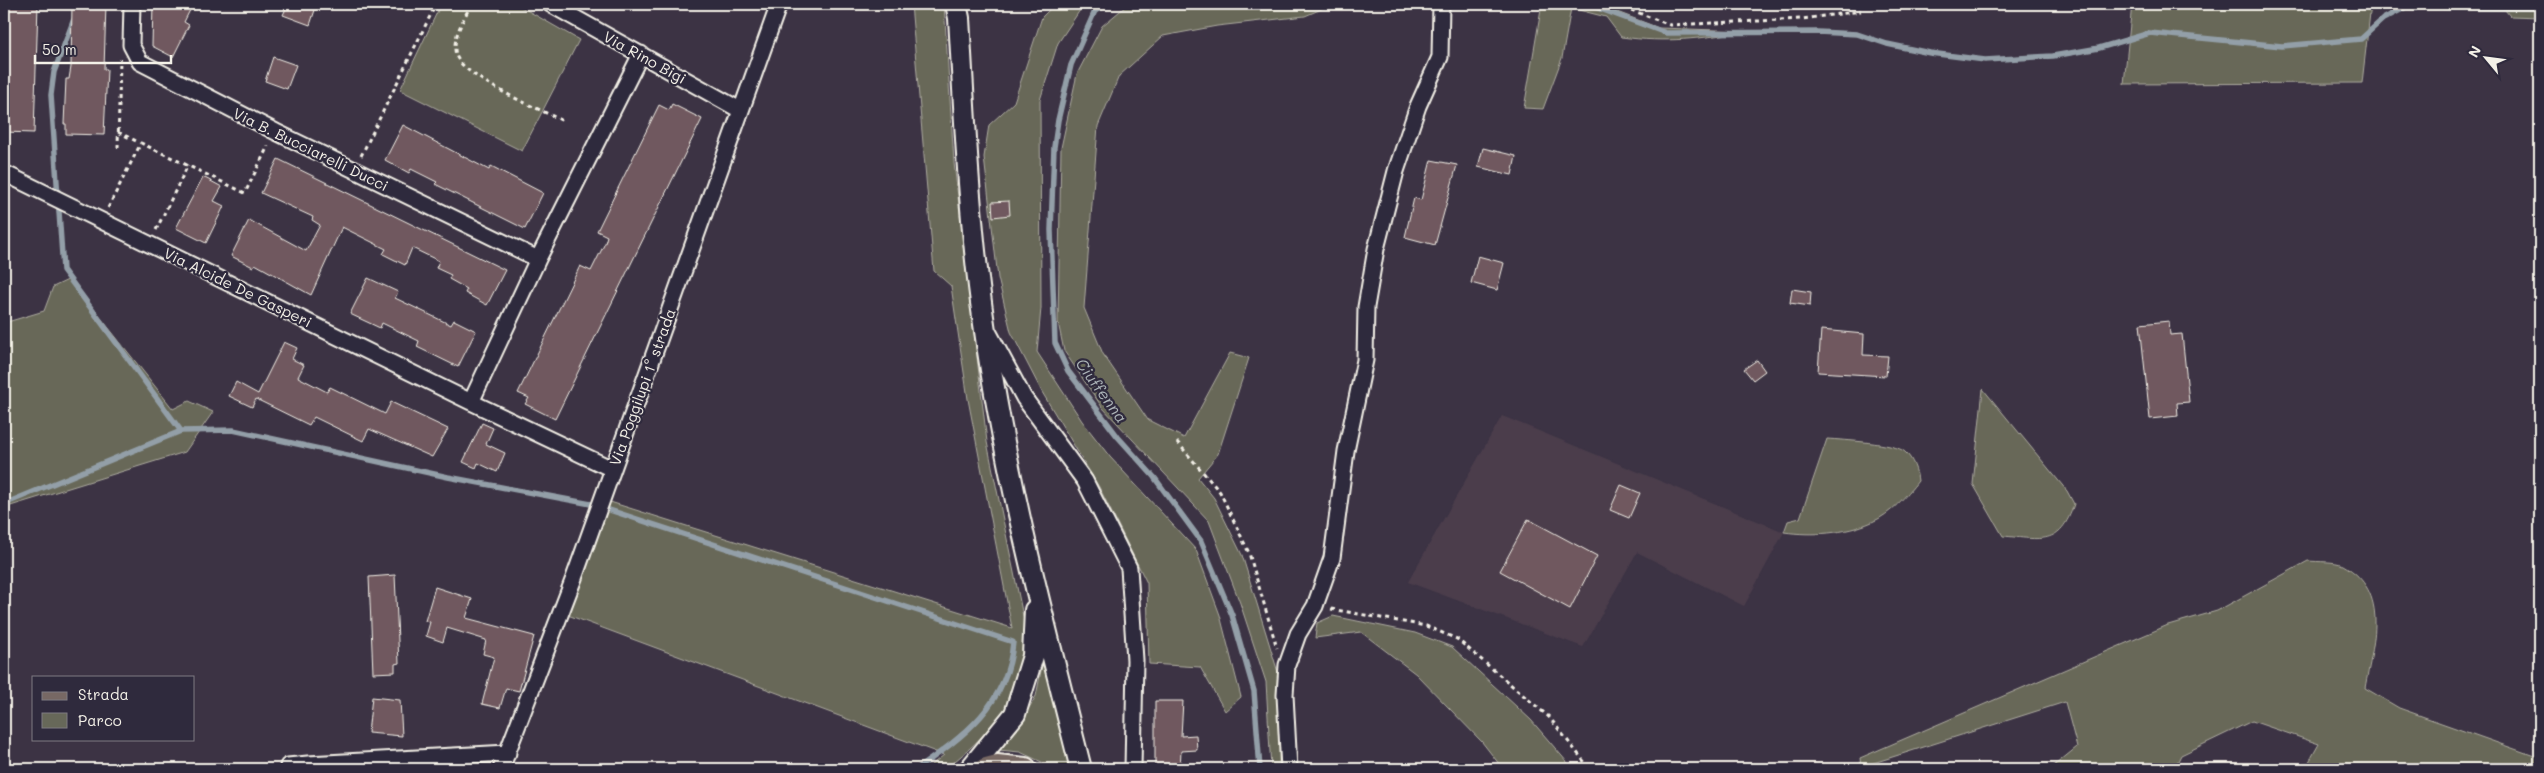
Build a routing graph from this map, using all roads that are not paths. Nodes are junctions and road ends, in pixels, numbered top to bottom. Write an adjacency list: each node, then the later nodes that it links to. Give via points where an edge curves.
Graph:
1 (132, 4): 9 (street, Via B. Bucciarelli Ducci, via 131,45 140,62)
2 (550, 4): 6 (street, Via Rino Bigi)
3 (779, 4): 7 (street, Via Poggilupi 1° strada)
4 (1441, 4): 22 (street, via 1440,57 1418,106 1396,171 1376,249 1366,307 1365,360 1346,451 1332,558 1315,606 1298,634 1287,665 1285,695)
5 (960, 8): 10 (main road, via 967,159)
6 (641, 54): 7 (street, Via Rino Bigi); 9 (street)
7 (740, 110): 12 (street, Via Poggilupi 1° strada)
8 (4, 173): 11 (street, Via Alcide De Gasperi)
9 (538, 259): 11 (street)
10 (984, 323): 13 (main road, via 1003,441); 21 (street, via 1024,398 1085,480 1129,568 1135,660)
11 (471, 402): 12 (street, Via Alcide De Gasperi)
12 (612, 469): 14 (street, Via Poggilupi 1° strada)
13 (1036, 588): 17 (main road, via 1033,656 1015,714); 20 (main road)
14 (508, 752): 15 (street); 16 (street, Via Poggilupi 1° strada)
15 (288, 767)
16 (501, 769)
17 (970, 769)
18 (986, 769): 19 (main road, via 997,766)
19 (1026, 769)
20 (1081, 769)
21 (1133, 769)
22 (1290, 769)

